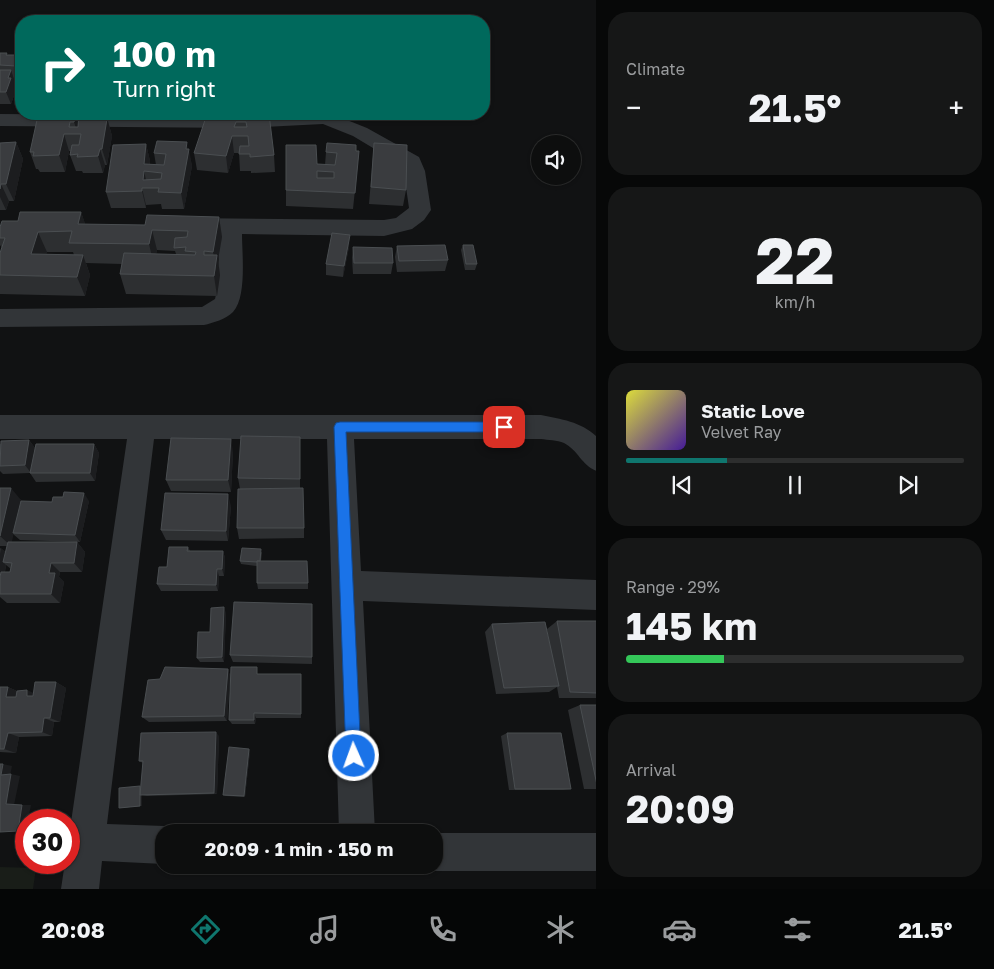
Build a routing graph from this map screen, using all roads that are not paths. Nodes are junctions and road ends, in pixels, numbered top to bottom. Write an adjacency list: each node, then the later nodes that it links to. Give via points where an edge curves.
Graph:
1 (15, 107): 2 (street)
2 (6, 120)
3 (329, 120): 5 (street, via 360,132 412,162 420,210 411,220 384,228)
4 (163, 225): 5 (street)
5 (231, 226): 6 (street, via 230,293 224,305 204,316)
6 (0, 318)
7 (0, 427): 8 (street)
8 (142, 427): 9 (street); 14 (street)
9 (340, 427): 10 (street, via 541,427 570,432 586,443); 11 (street)
10 (596, 459)
11 (346, 585): 12 (street); 13 (street)
12 (596, 595)
13 (357, 824)
14 (86, 842): 15 (street); 18 (street)
15 (155, 845)
16 (443, 852): 17 (street)
17 (596, 852)
18 (80, 889)

